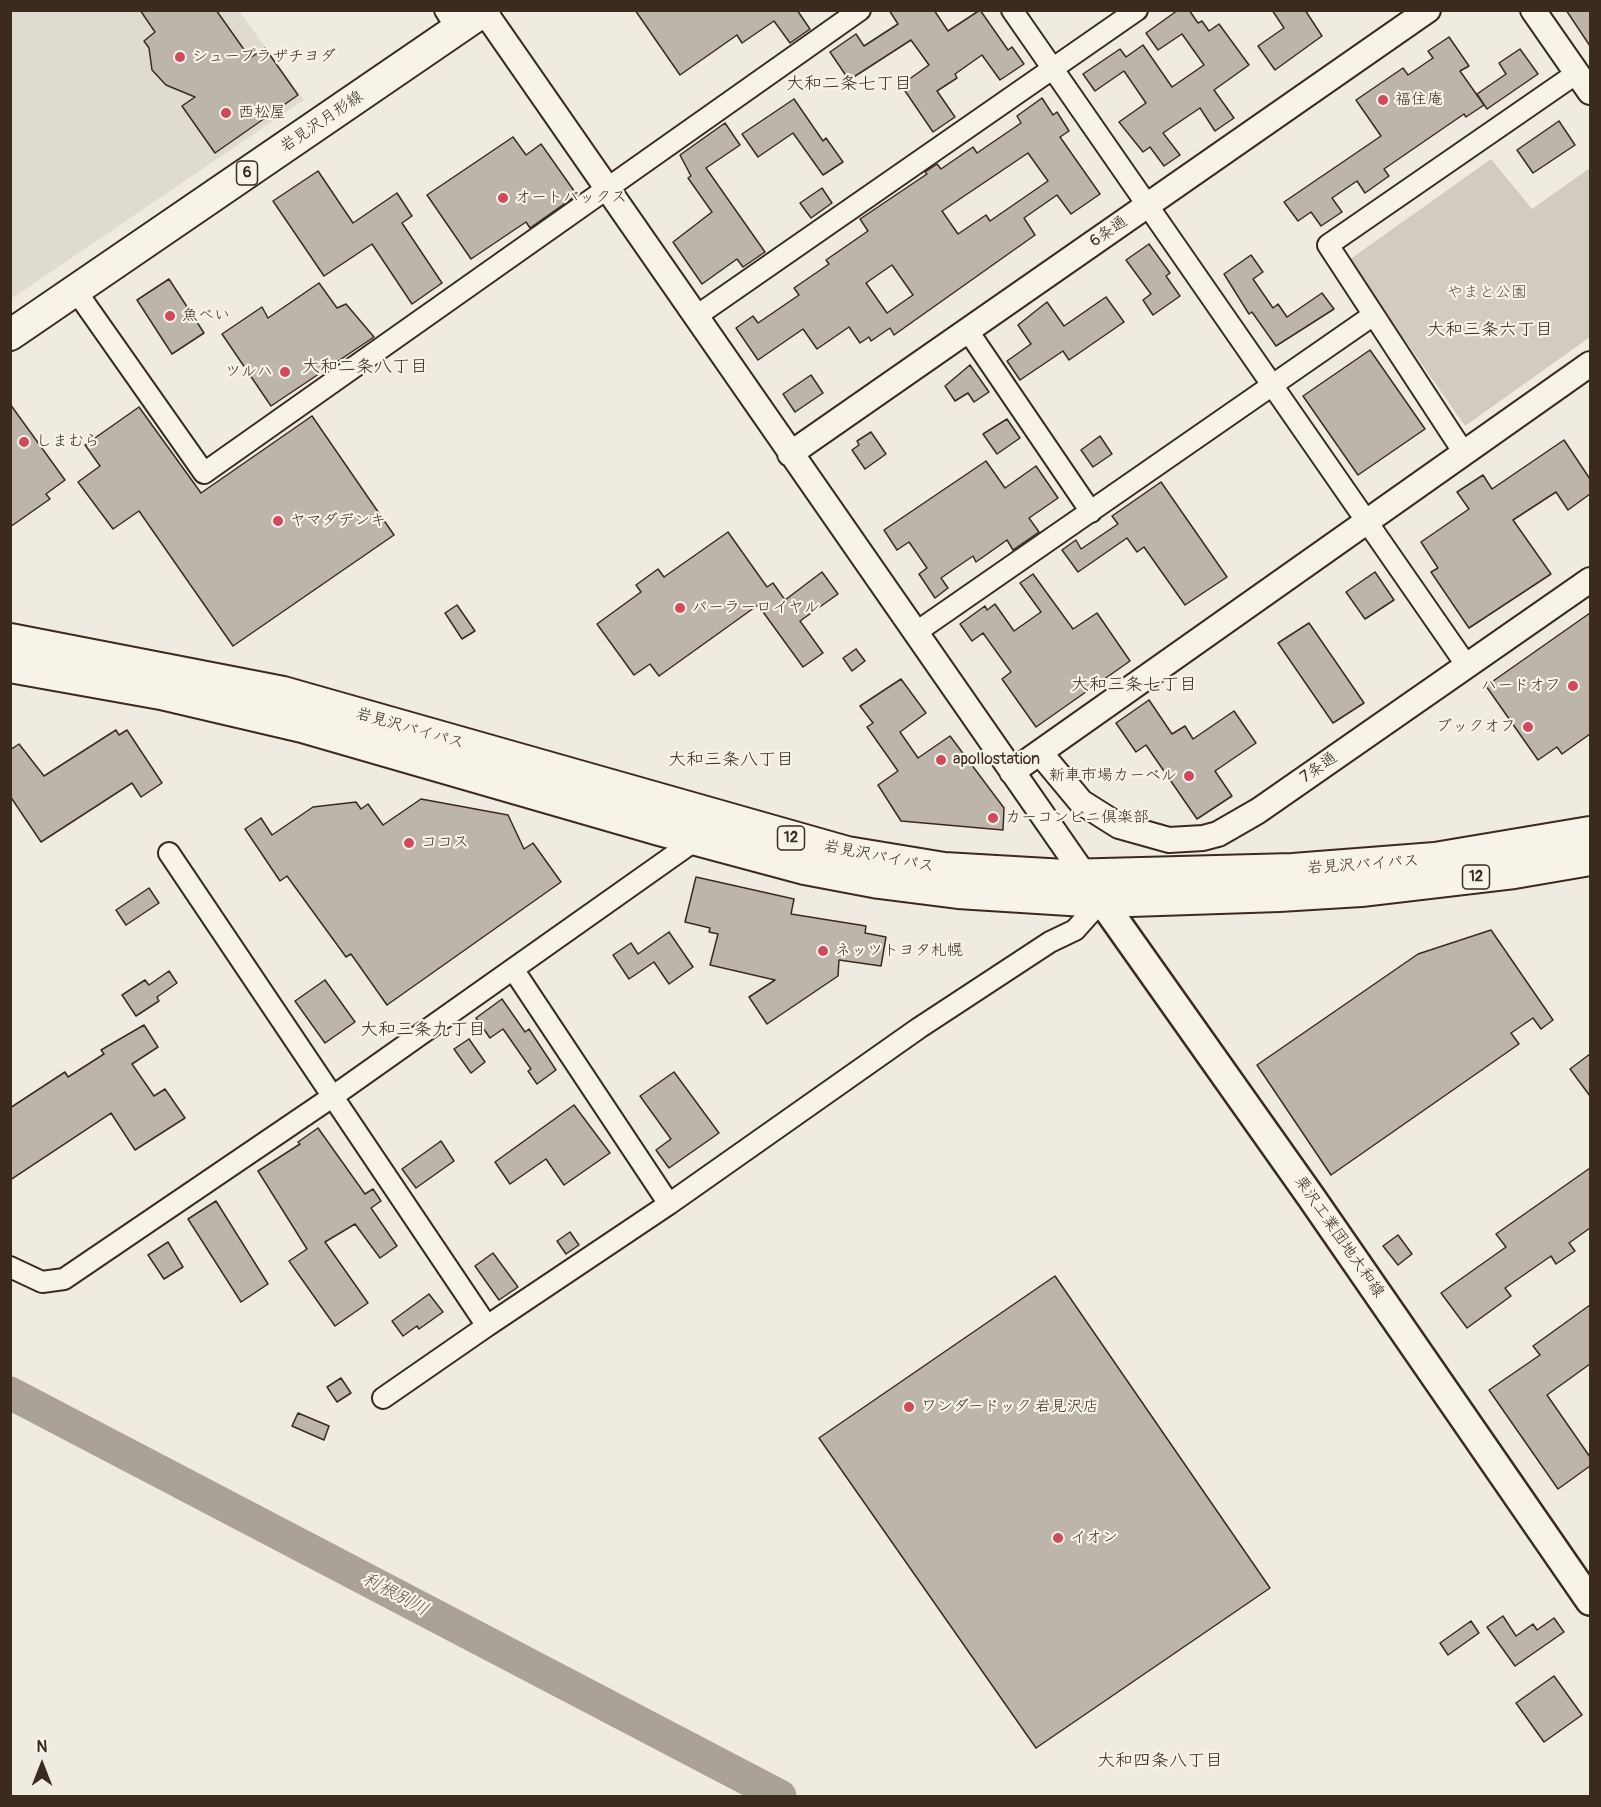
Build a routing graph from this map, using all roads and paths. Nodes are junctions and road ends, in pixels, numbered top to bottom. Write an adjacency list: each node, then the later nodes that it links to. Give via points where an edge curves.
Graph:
1 (860, 10): 10 (street)
2 (1012, 10): 8 (street)
3 (1137, 10): 8 (street)
4 (1428, 10): 11 (street, 6条通)
5 (1533, 10): 9 (street)
6 (484, 11): 7 (main road, 岩見沢月形線 / 6); 10 (street)
7 (451, 20): 12 (main road, 岩見沢月形線 / 6)
8 (1053, 69): 11 (street); 14 (street)
9 (1584, 82): 13 (street, via 1328,245)
10 (608, 190): 12 (street, via 204,473); 14 (street)
11 (1149, 205): 15 (street, 6条通); 18 (street)
12 (76, 291): 16 (main road, 岩見沢月形線 / 6)
13 (1372, 316): 18 (street); 19 (street)
14 (695, 317): 20 (street)
15 (968, 331): 20 (street, 6条通); 21 (street)
16 (10, 335)
17 (1590, 364): 19 (street)
18 (1273, 386): 21 (street); 22 (street)
19 (1464, 453): 22 (street)
20 (790, 454): 24 (street)
21 (1091, 512): 24 (street)
22 (1368, 521): 27 (street); 28 (street)
23 (1590, 580): 27 (street, 7条通)
24 (915, 633): 29 (street)
25 (10, 640): 34 (highway, 岩見沢バイパス / 12, via 283,693 847,853)
26 (10, 666): 31 (highway, 岩見沢バイパス / 12, via 161,693 302,726)
27 (1467, 666): 28 (street, 7条通, via 1246,818 1203,838 1169,840 1119,826 1080,802)
28 (1041, 754): 29 (street)
29 (1012, 772): 34 (street)
30 (1590, 833): 34 (highway, 岩見沢バイパス / 12, via 1504,849 1365,866)
31 (697, 839): 34 (highway, 岩見沢バイパス / 12, via 805,868 879,882 969,893); 35 (street)
32 (169, 853): 36 (street)
33 (1590, 859): 34 (highway, 岩見沢バイパス / 12, via 1361,890)
34 (1093, 888): 37 (street, via 1075,930 1050,942 919,1028); 41 (main road, 栗沢工業団地大和線)
35 (513, 969): 36 (street); 37 (street)
36 (332, 1096): 38 (street, via 64,1279 42,1282); 39 (street)
37 (669, 1204): 39 (street)
38 (10, 1267)
39 (488, 1326): 40 (street)
40 (383, 1398)
41 (1590, 1601)

